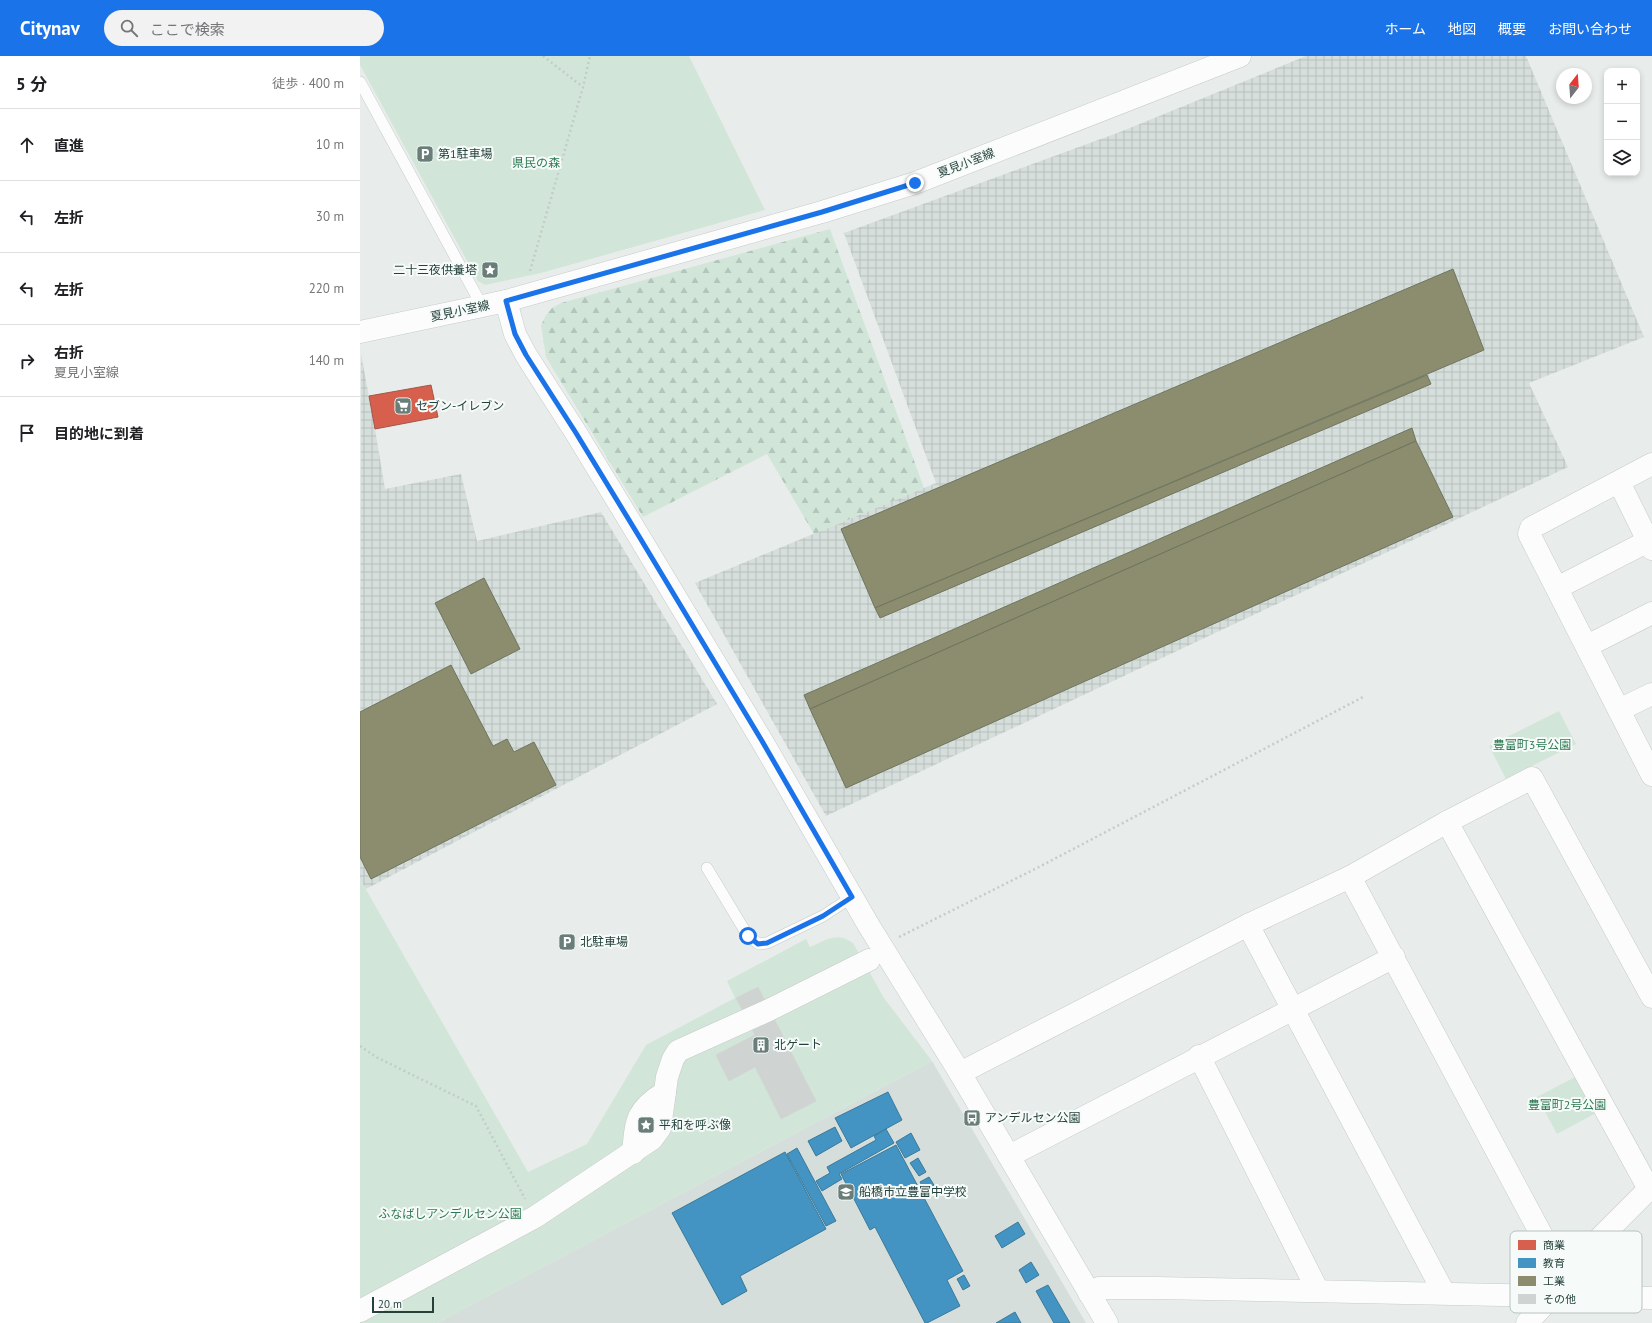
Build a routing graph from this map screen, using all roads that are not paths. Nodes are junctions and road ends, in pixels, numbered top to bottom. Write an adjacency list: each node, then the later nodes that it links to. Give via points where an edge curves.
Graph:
1 (1240, 56): 3 (street, 夏見小室線, via 915,183 822,212)
2 (360, 82): 4 (lane)
3 (506, 301): 4 (street, 夏見小室線); 18 (street, via 515,334 526,355 762,741)
4 (482, 306): 5 (street, 夏見小室線)
5 (360, 332)
6 (1652, 464): 7 (street)
7 (1619, 482): 8 (street); 9 (street, via 1531,528 1529,534)
8 (1651, 543): 9 (street)
9 (1557, 588): 11 (street)
10 (1652, 613): 11 (street)
11 (1586, 646): 13 (street)
12 (1652, 694): 13 (street)
13 (1619, 710): 14 (street)
14 (1652, 775)
15 (1447, 822): 17 (street); 22 (street, via 1532,778); 27 (street)
16 (707, 868): 18 (lane, via 748,936 758,944 767,943 823,916)
17 (1350, 877): 19 (street); 21 (street)
18 (852, 897): 20 (street)
19 (1248, 925): 23 (street); 25 (street)
20 (875, 953): 25 (street); 36 (street, via 769,1010 678,1051 669,1071 660,1128 652,1139 535,1217)
21 (1394, 957): 23 (street); 28 (street)
22 (1652, 997)
23 (1293, 1008): 24 (street); 32 (street)
24 (1200, 1056): 26 (street); 30 (street)
25 (960, 1073): 26 (street)
26 (1009, 1156): 31 (street)
27 (1651, 1187): 29 (street)
28 (1540, 1231)
29 (1607, 1231)
30 (1318, 1291): 31 (street, via 1099,1288); 32 (street)
31 (1089, 1293): 38 (street)
32 (1444, 1293): 33 (street)
33 (1510, 1294)
34 (1642, 1298): 35 (street)
35 (1652, 1298)
36 (360, 1311)
37 (1536, 1313): 39 (street)
38 (1107, 1323)
39 (1527, 1323)

